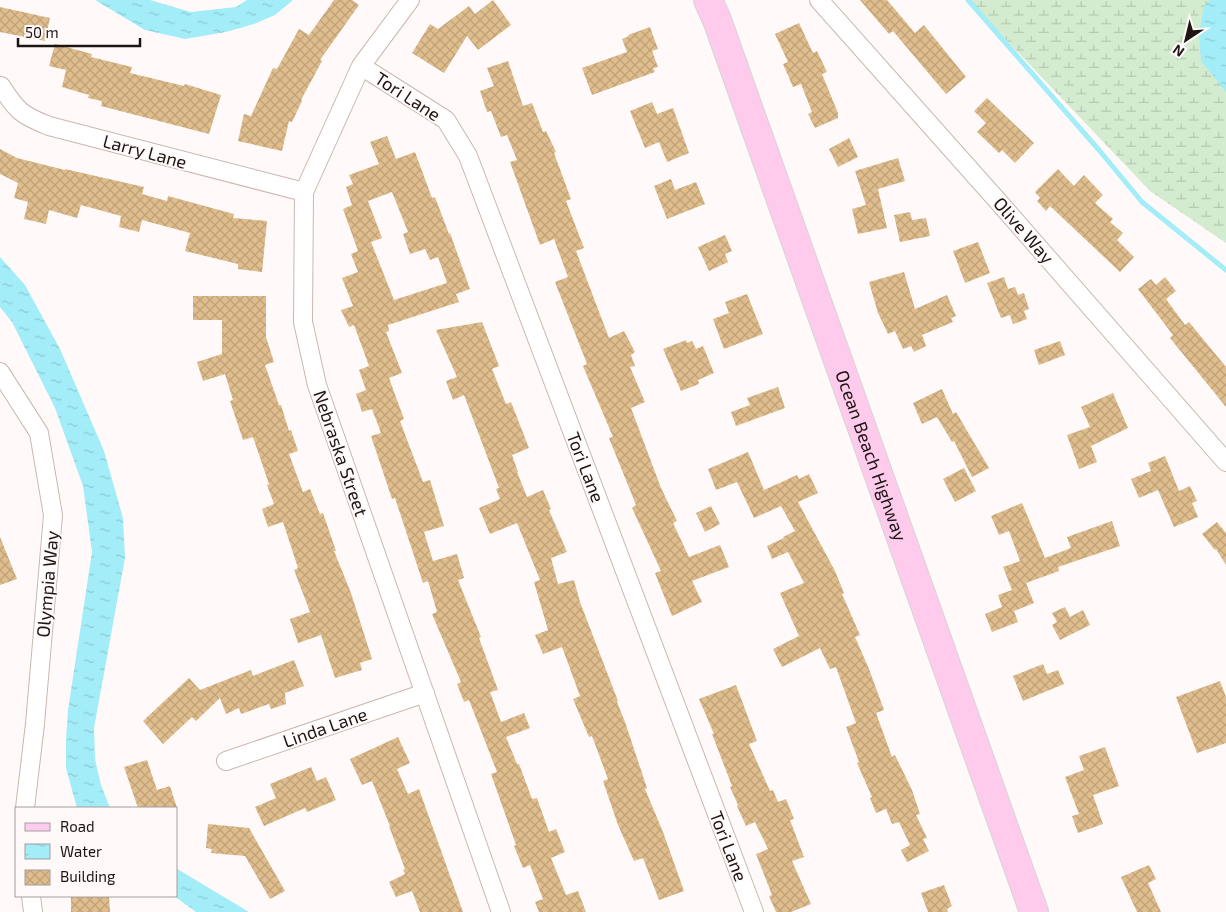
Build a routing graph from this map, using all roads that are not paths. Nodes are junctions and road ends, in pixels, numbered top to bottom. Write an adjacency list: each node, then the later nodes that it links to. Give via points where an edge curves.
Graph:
1 (410, 0): 4 (street, Nebraska Street)
2 (708, 0): 16 (main road, Ocean Beach Highway)
3 (819, 0): 8 (street, Olive Way)
4 (361, 66): 6 (street, Nebraska Street); 15 (street, Tori Lane, via 446,120 468,156)
5 (1, 86): 6 (street, Larry Lane, via 15,108 28,118 49,126)
6 (304, 192): 9 (street, Nebraska Street, via 303,322 317,385)
7 (0, 372): 11 (street, Olympia Way, via 38,433 53,515)
8 (1226, 462)
9 (425, 693): 10 (street, Linda Lane); 14 (street, Nebraska Street)
10 (226, 761)
11 (25, 807)
12 (31, 897): 13 (street)
13 (33, 912)
14 (501, 912)
15 (754, 912)
16 (1034, 912)

